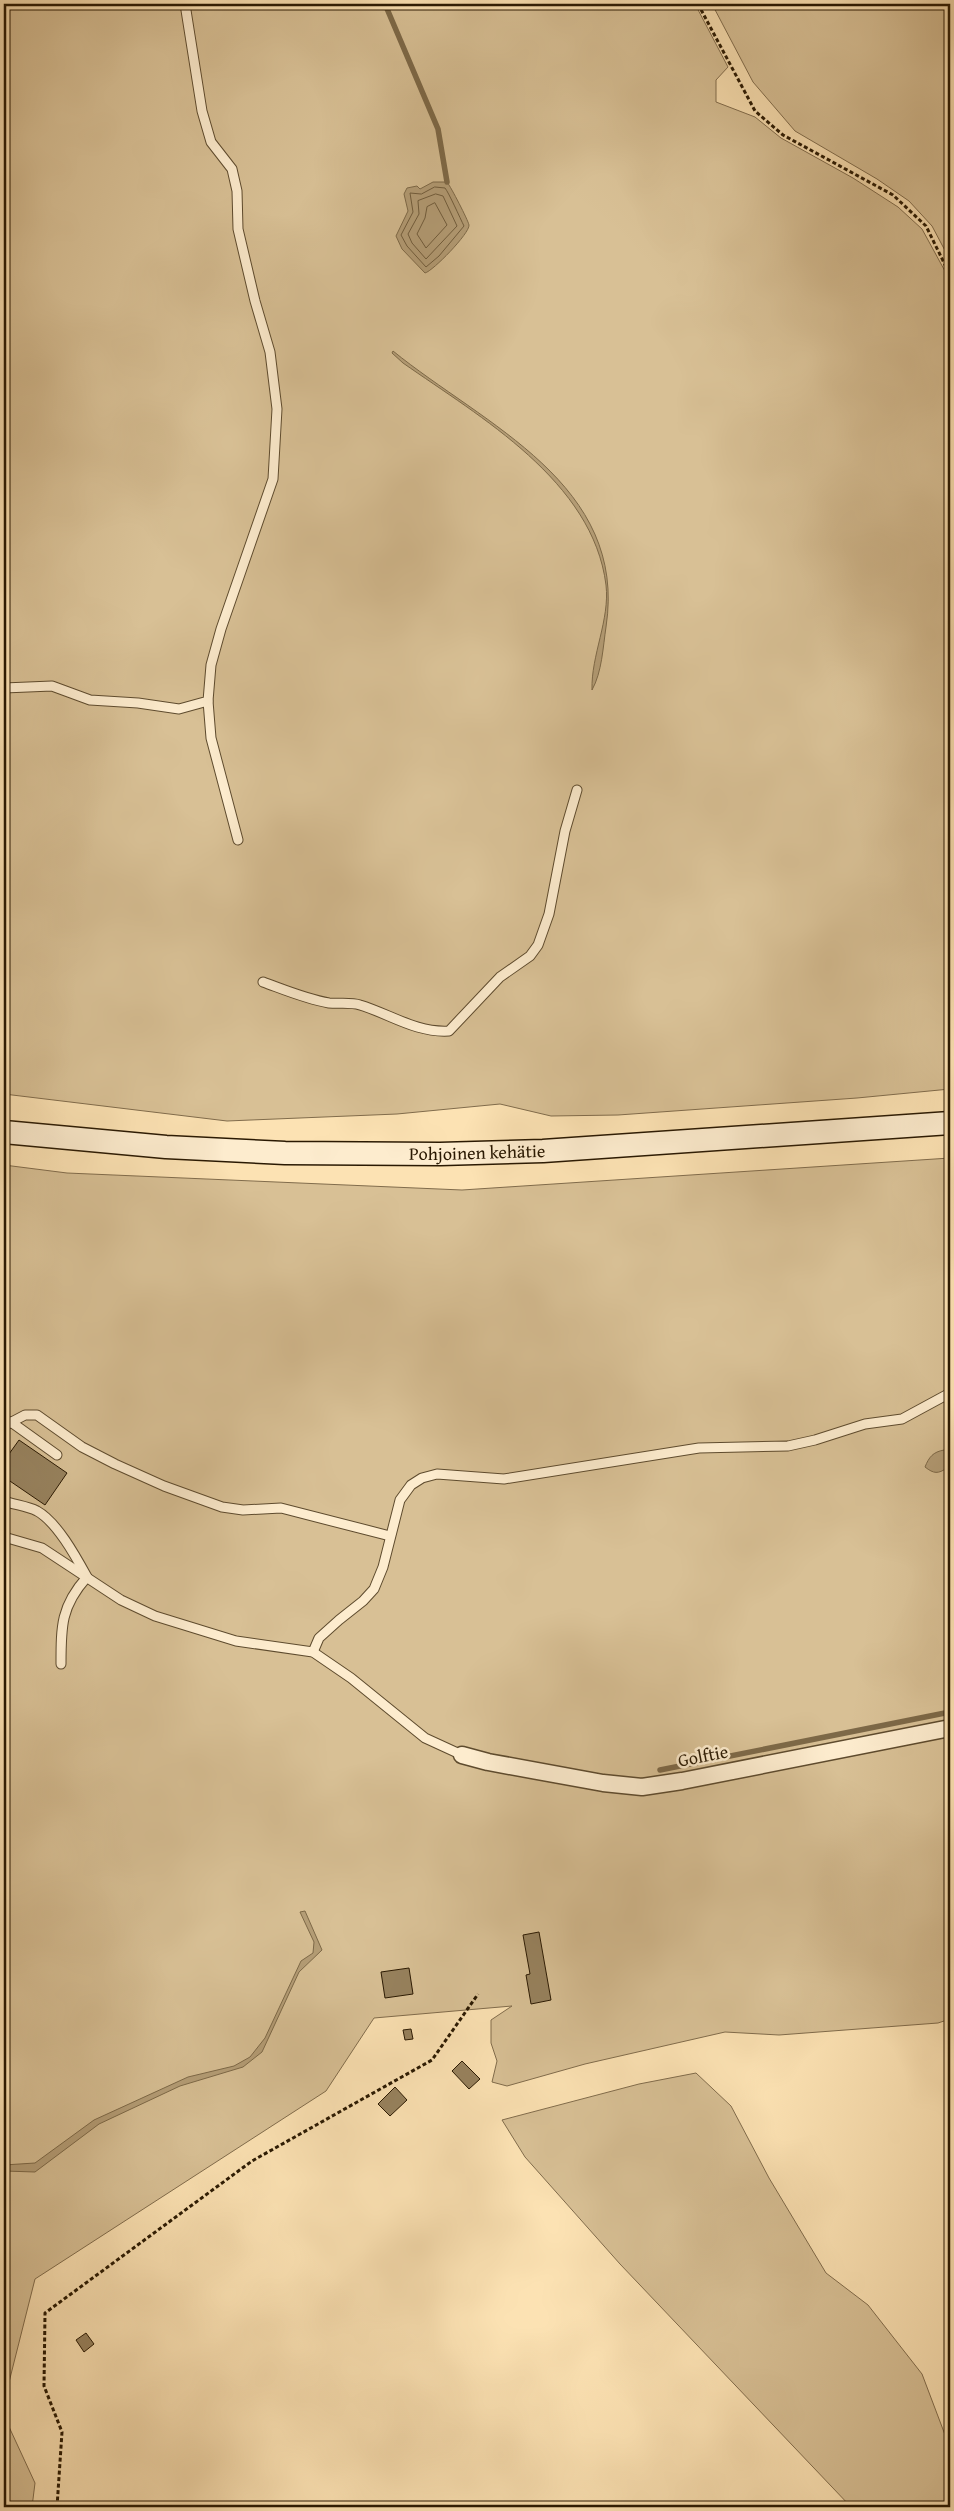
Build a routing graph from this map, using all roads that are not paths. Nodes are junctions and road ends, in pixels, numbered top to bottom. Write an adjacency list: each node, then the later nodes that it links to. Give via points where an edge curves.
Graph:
1 (185, 4): 3 (lane, via 202,111 211,142 232,169 237,190 238,229 270,352 277,409 273,479 221,629 211,666)
2 (4, 688): 3 (lane, via 52,686 90,700 179,709)
3 (208, 701): 5 (lane, via 211,738)
4 (578, 790): 6 (lane, via 565,832 548,921 538,945 530,956 500,977 449,1031 433,1032 359,1004 303,998)
5 (238, 840)
6 (263, 982)
7 (950, 1123): 8 (main road, Pohjoinen kehätie, via 582,1148 440,1154 285,1154)
8 (4, 1132)
9 (950, 1393): 13 (lane, via 902,1419 865,1424 788,1446 700,1448 504,1479 437,1474 411,1484 400,1500)
10 (8, 1424): 11 (lane); 13 (lane, via 25,1415 37,1415 82,1447 115,1464 222,1507 243,1510 282,1508)
11 (57, 1454)
12 (4, 1501): 15 (lane, via 38,1512 47,1519)
13 (390, 1536): 16 (lane, via 374,1589 319,1638)
14 (4, 1537): 15 (lane, via 42,1548)
15 (87, 1576): 16 (lane, via 121,1600 155,1616 236,1641); 17 (lane, via 67,1606 62,1624)
16 (312, 1652): 19 (lane, via 351,1678 425,1738)
17 (61, 1664)
18 (950, 1728): 19 (street, Golftie, via 642,1787 603,1783)
19 (462, 1755)

